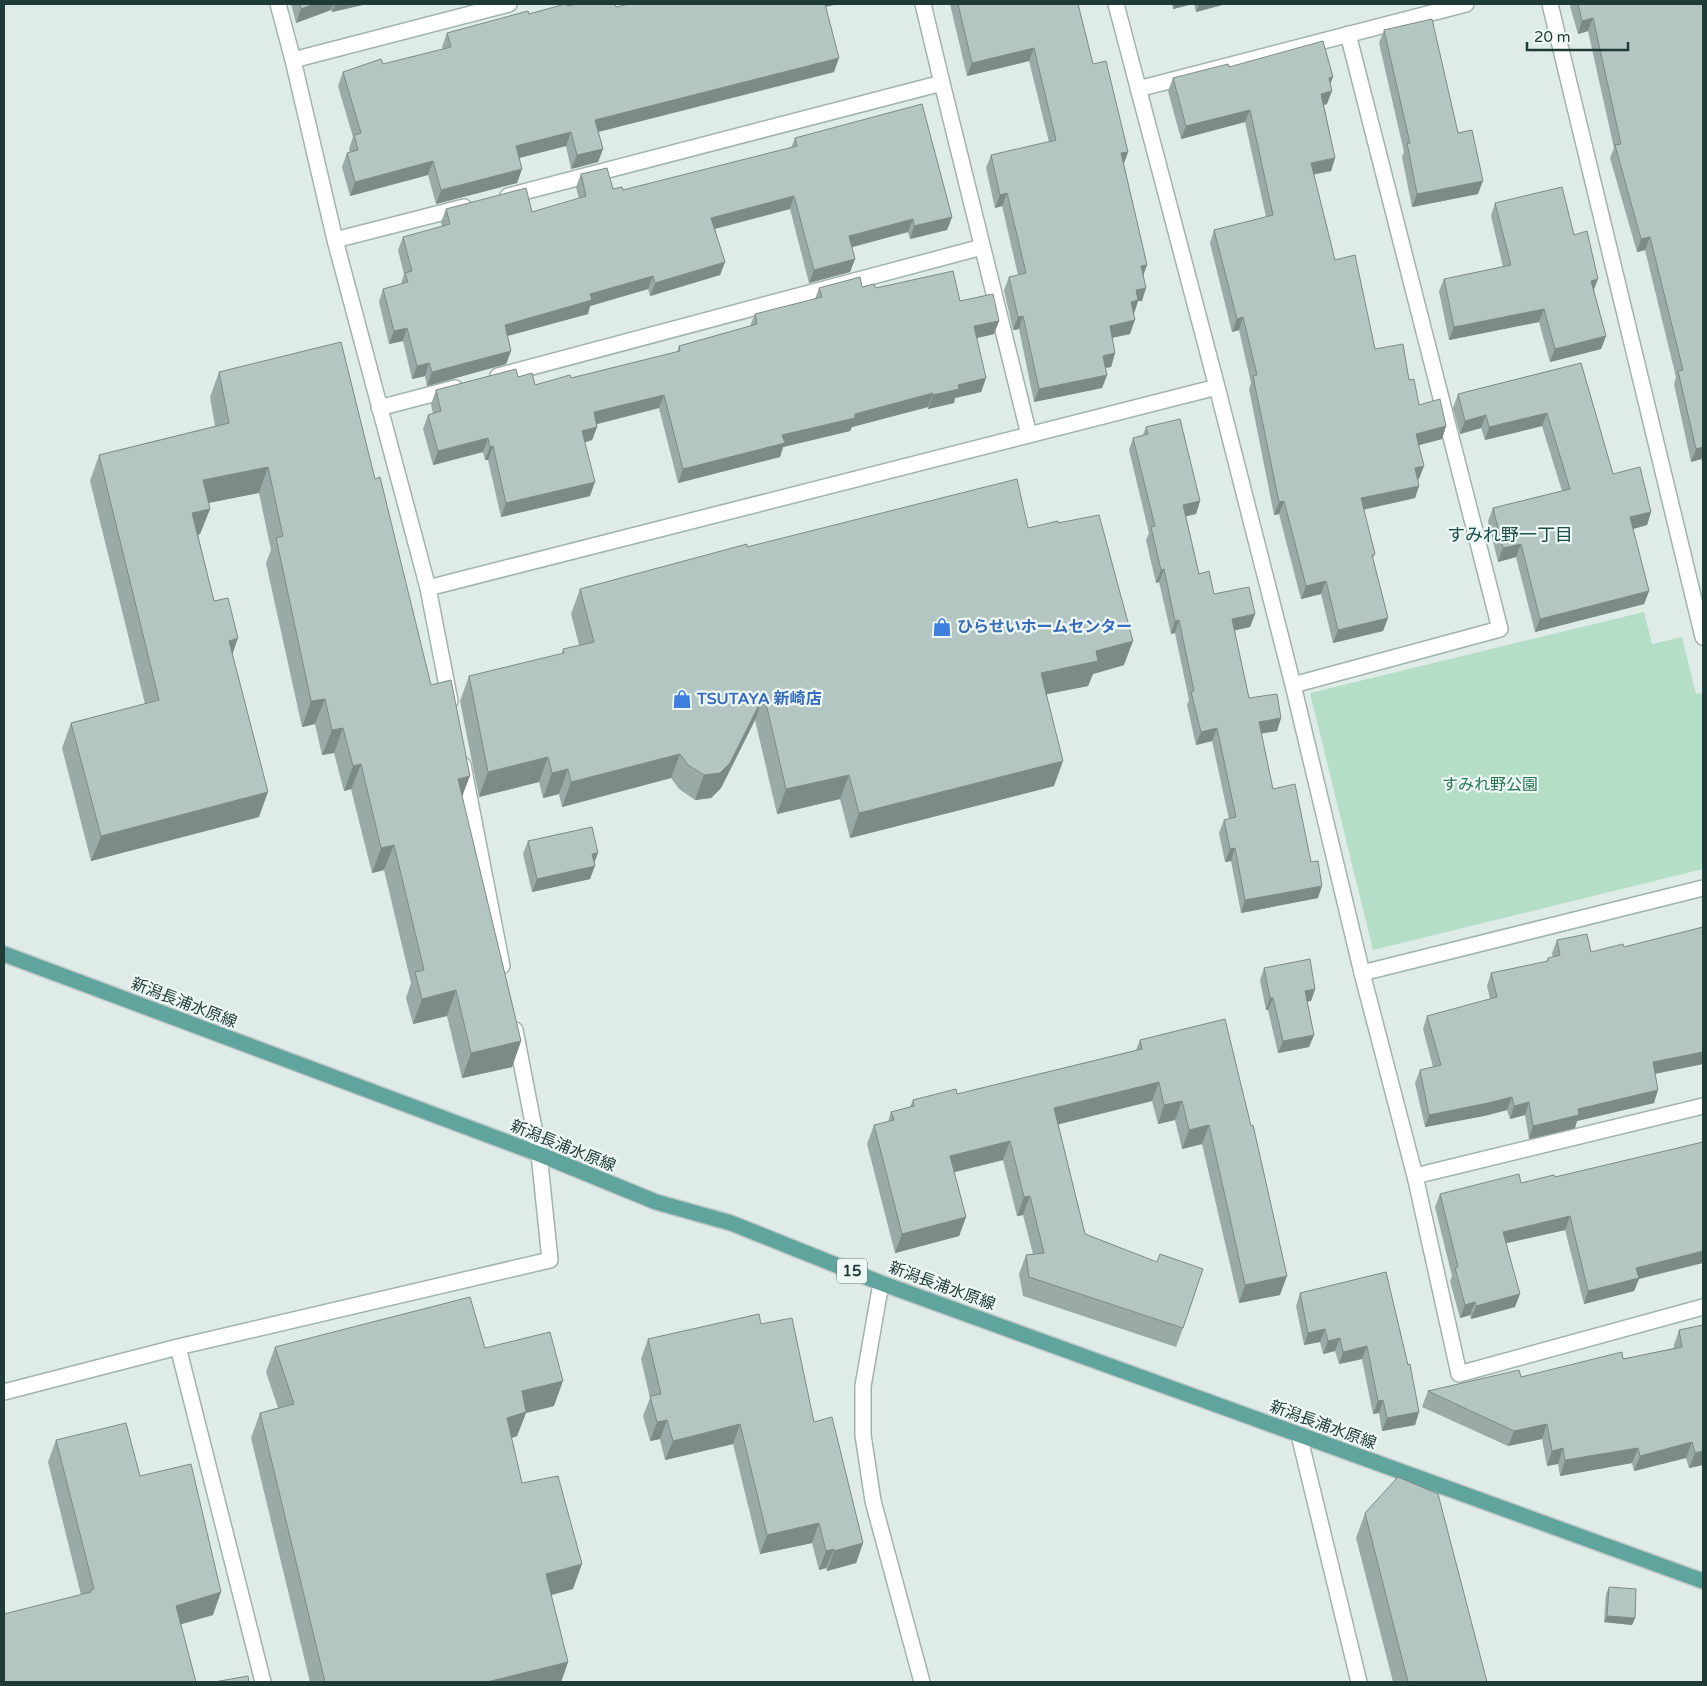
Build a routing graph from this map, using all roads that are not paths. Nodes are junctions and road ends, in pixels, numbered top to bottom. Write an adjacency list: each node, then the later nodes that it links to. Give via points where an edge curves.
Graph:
1 (278, 4): 8 (street)
2 (509, 4): 8 (street)
3 (923, 4): 9 (street)
4 (1116, 4): 10 (street)
5 (1466, 4): 7 (street)
6 (1550, 4): 21 (street)
7 (1348, 34): 10 (street); 22 (street, via 1500,629)
8 (293, 60): 13 (street)
9 (942, 83): 11 (street); 14 (street)
10 (1138, 89): 17 (street)
11 (498, 198)
12 (479, 203): 13 (street)
13 (335, 240): 18 (street)
14 (982, 247): 15 (street); 19 (street)
15 (484, 380)
16 (465, 385): 18 (street)
17 (1217, 387): 19 (street); 22 (street)
18 (379, 408): 20 (street)
19 (1029, 435): 20 (street)
20 (428, 588): 23 (street)
21 (1703, 637)
22 (1292, 685): 27 (street)
23 (454, 719)
24 (460, 748): 28 (street)
25 (1703, 888): 27 (street)
26 (4, 954): 31 (main road, 新潟長浦水原線 / 15)
27 (1362, 973): 32 (street)
28 (505, 980)
29 (512, 1019): 31 (street)
30 (1703, 1106): 32 (street)
31 (539, 1154): 33 (main road, 新潟長浦水原線 / 15, via 656,1202 731,1223); 35 (street, via 550,1260)
32 (1415, 1176): 34 (street, via 1459,1374)
33 (881, 1283): 37 (main road, 新潟長浦水原線 / 15); 40 (street, via 863,1386 863,1435 873,1501)
34 (1703, 1307)
35 (178, 1347): 36 (street); 39 (street)
36 (4, 1392)
37 (1299, 1435): 38 (main road, 新潟長浦水原線 / 15); 41 (street)
38 (1703, 1581)
39 (263, 1682)
40 (922, 1682)
41 (1359, 1682)

